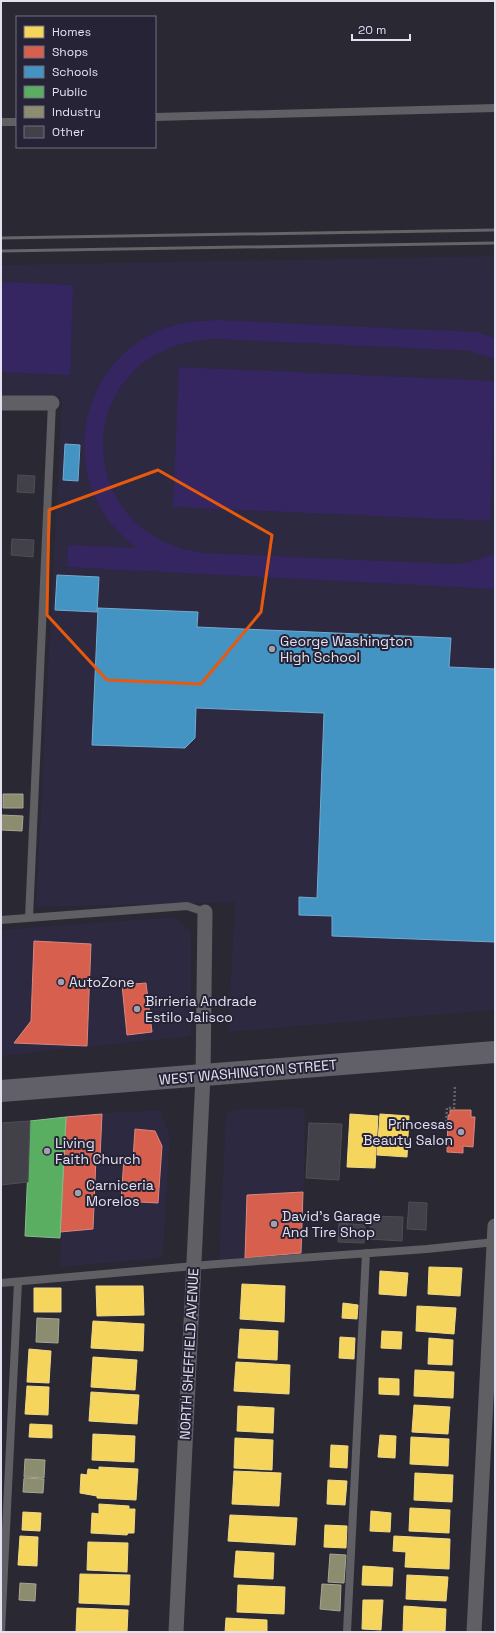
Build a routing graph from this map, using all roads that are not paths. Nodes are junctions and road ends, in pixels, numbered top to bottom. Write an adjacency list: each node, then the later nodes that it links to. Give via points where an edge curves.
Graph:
1 (495, 108): 2 (lane)
2 (156, 117)
3 (1, 122): 4 (lane)
4 (16, 122)
5 (1, 403): 6 (street)
6 (52, 403): 8 (lane)
7 (205, 912): 8 (lane, via 186,906); 11 (street, NORTH SHEFFIELD AVENUE)
8 (29, 918): 9 (lane)
9 (1, 920)
10 (495, 1052): 11 (main road, WEST WASHINGTON STREET)
11 (203, 1076): 12 (main road, WEST WASHINGTON STREET); 16 (street, NORTH SHEFFIELD AVENUE)
12 (1, 1091)
13 (495, 1226): 14 (street)
14 (495, 1242): 15 (lane, via 427,1250); 22 (street)
15 (366, 1253): 16 (lane); 21 (lane)
16 (194, 1266): 17 (lane); 20 (street, NORTH SHEFFIELD AVENUE)
17 (18, 1282): 18 (lane); 19 (lane)
18 (1, 1283)
19 (1, 1632)
20 (176, 1632)
21 (347, 1632)
22 (474, 1632)

